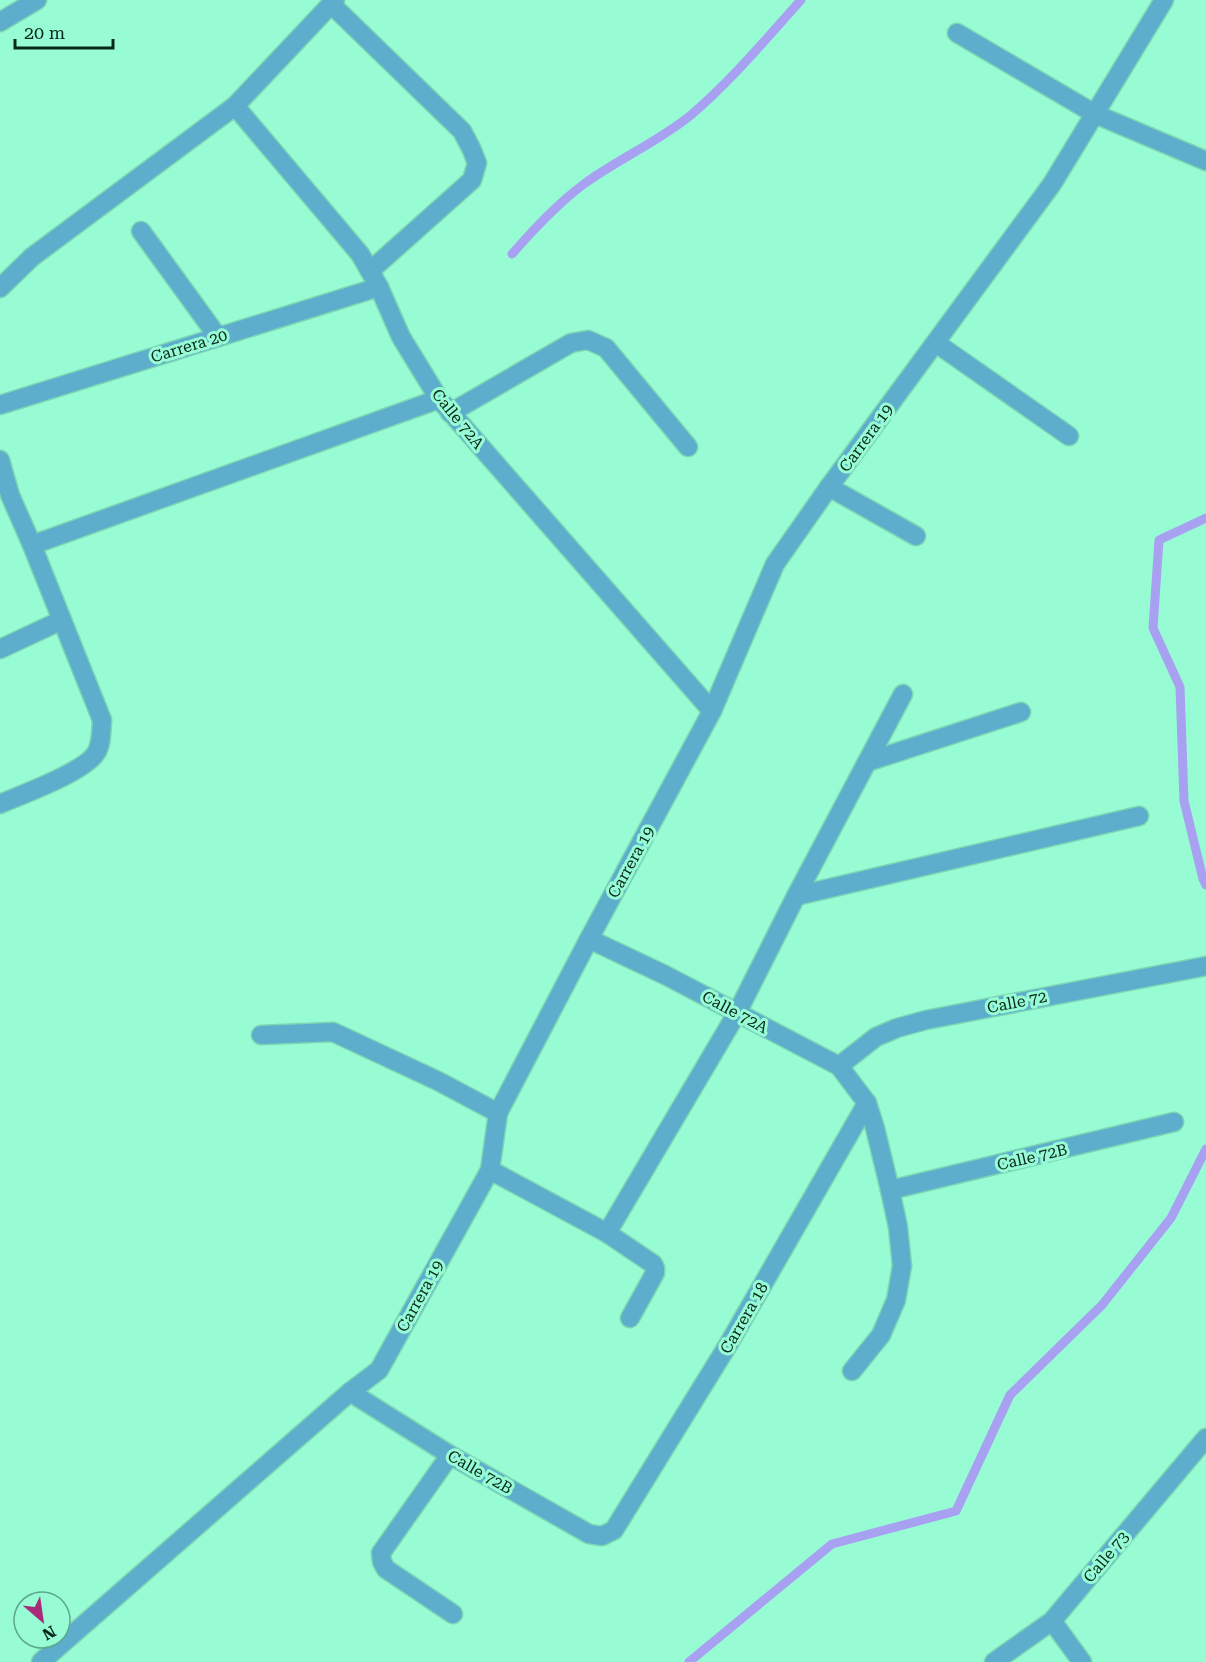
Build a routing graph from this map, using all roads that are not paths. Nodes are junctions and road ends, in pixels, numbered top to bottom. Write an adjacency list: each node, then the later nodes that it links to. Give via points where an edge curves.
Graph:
1 (38, 0): 4 (street)
2 (1164, 0): 7 (street, Carrera 19)
3 (333, 2): 6 (street); 10 (street, via 462,131 477,163 472,180)
4 (0, 22)
5 (957, 33): 7 (street)
6 (236, 106): 10 (street, Calle 72A, via 360,254); 11 (street, via 32,257)
7 (1095, 114): 8 (street); 13 (street, Carrera 19, via 1052,184)
8 (1206, 161)
9 (141, 231): 12 (street)
10 (374, 279): 12 (street, Carrera 20); 15 (street, Calle 72A, via 401,337)
11 (0, 288)
12 (218, 337): 14 (street, Carrera 20)
13 (936, 343): 16 (street); 19 (street, Carrera 19)
14 (0, 405)
15 (445, 406): 17 (street, via 571,343 588,340 606,348); 22 (street); 26 (street, Calle 72A)
16 (1069, 436)
17 (688, 447)
18 (0, 460): 20 (street)
19 (829, 487): 21 (street); 26 (street, Carrera 19, via 775,564)
20 (5, 497): 22 (street)
21 (916, 536)
22 (32, 545): 23 (street)
23 (62, 620): 24 (street); 29 (street, via 102,720 96,753 80,768)
24 (0, 650)
25 (903, 694): 28 (street)
26 (712, 711): 32 (street, Carrera 19)
27 (1021, 712): 28 (street)
28 (867, 762): 31 (street)
29 (0, 804)
30 (1139, 816): 31 (street)
31 (796, 896): 34 (street)
32 (589, 939): 34 (street, Calle 72A); 38 (street, Carrera 19)
33 (1206, 966): 36 (street, Calle 72, via 926,1020 876,1037)
34 (737, 1013): 36 (street, Calle 72A); 42 (street)
35 (261, 1035): 38 (street, via 333,1032)
36 (839, 1066): 37 (street, Calle 72A)
37 (867, 1103): 41 (street, Calle 72A); 48 (street, Carrera 18, via 728,1346)
38 (498, 1113): 40 (street, Carrera 19)
39 (1174, 1122): 41 (street, Calle 72B)
40 (490, 1170): 42 (street); 45 (street, Carrera 19, via 379,1370)
41 (890, 1190): 44 (street, Calle 72A, via 902,1266 896,1300 881,1335)
42 (607, 1233): 43 (street, via 655,1268)
43 (630, 1318)
44 (852, 1371)
45 (350, 1392): 47 (street, Calle 72B); 51 (street, Carrera 19)
46 (1204, 1446): 50 (street, Calle 73)
47 (450, 1455): 48 (street, Calle 72B, via 589,1534 602,1536); 49 (street, via 381,1553 386,1569)
48 (614, 1530)
49 (453, 1614)
50 (1052, 1621): 52 (street, Calle 73); 53 (street)
51 (42, 1662)
52 (993, 1662)
53 (1082, 1662)

